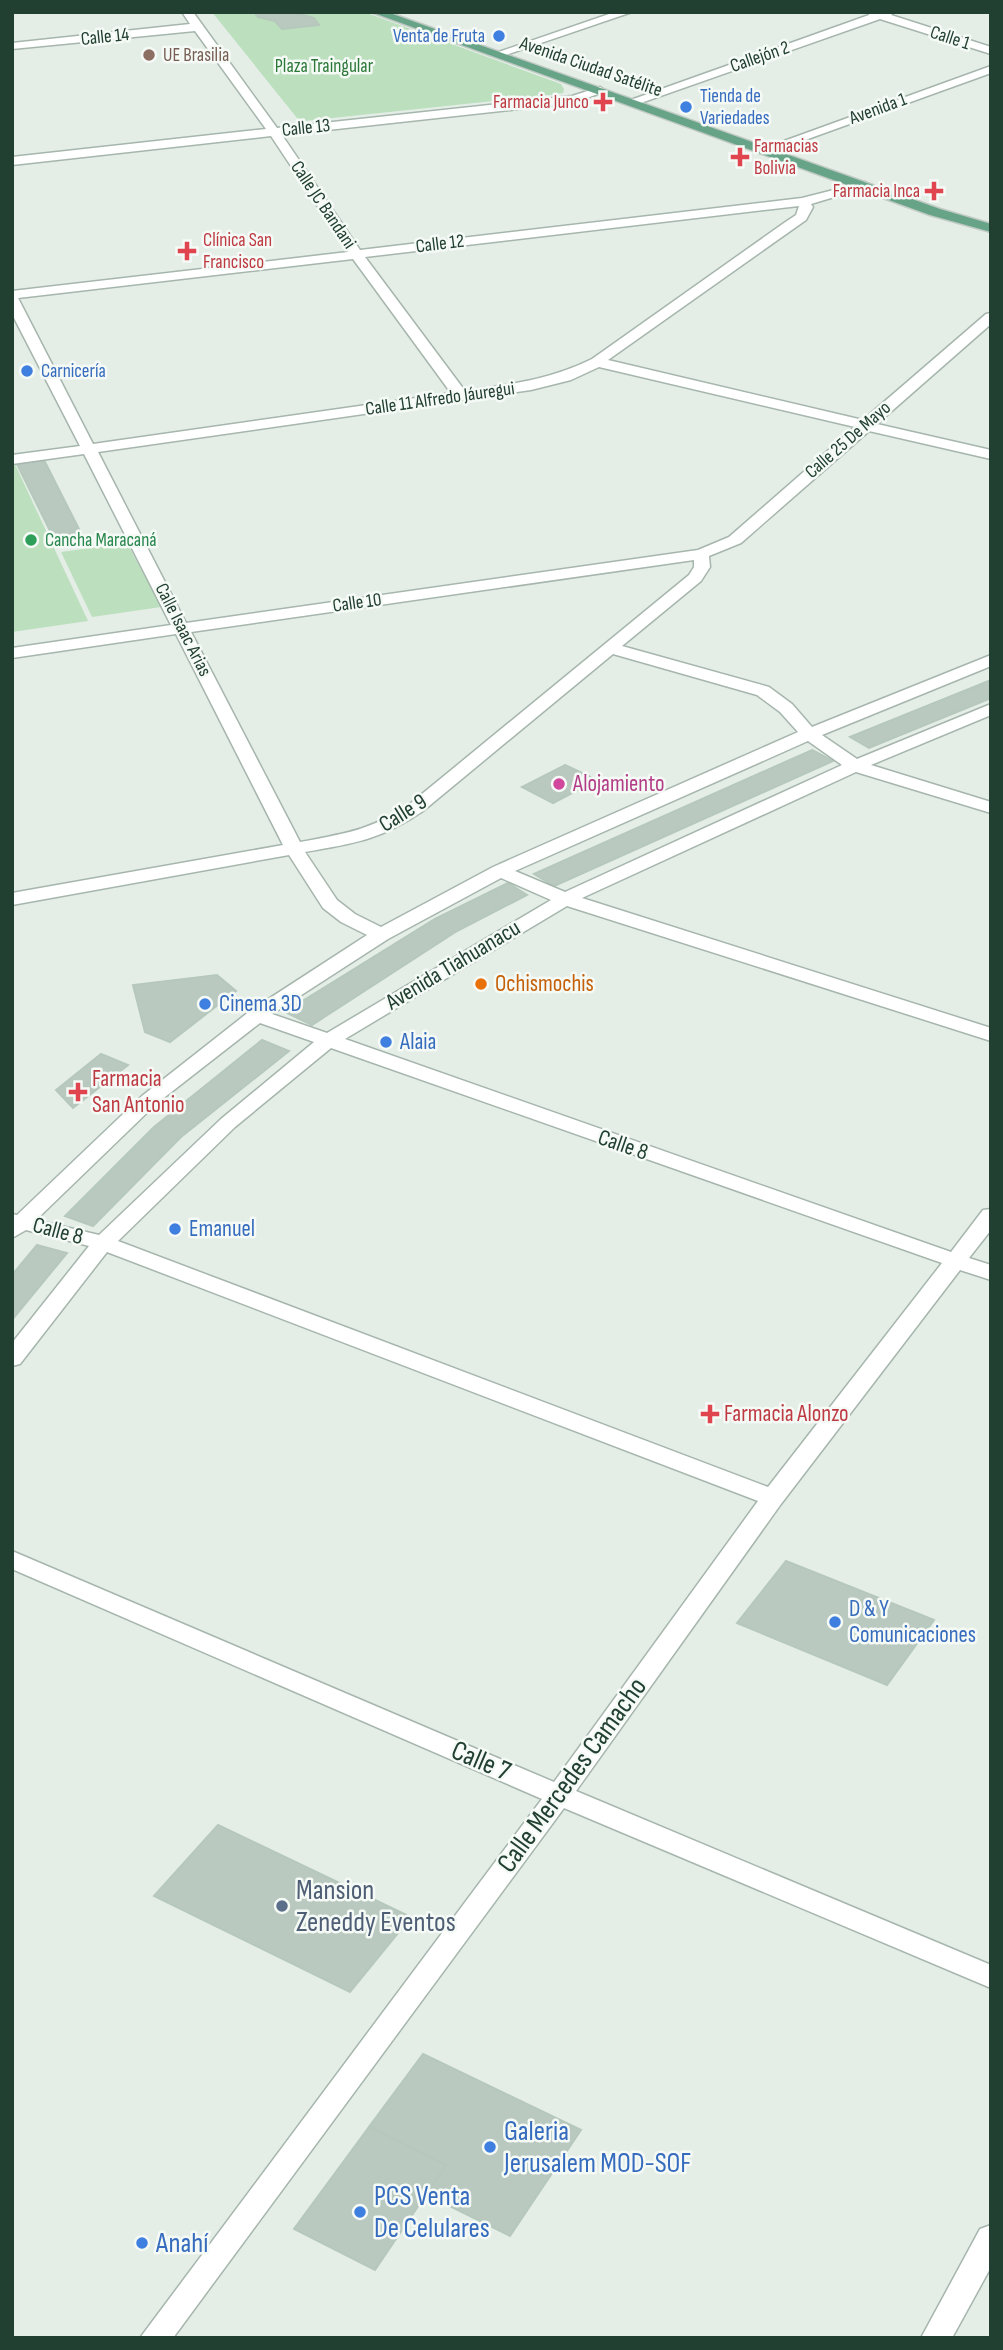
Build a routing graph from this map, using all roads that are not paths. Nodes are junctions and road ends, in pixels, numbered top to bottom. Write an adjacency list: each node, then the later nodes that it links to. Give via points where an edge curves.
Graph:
1 (187, 12): 5 (street, Calle JC Bandani)
2 (376, 12): 8 (main road, Avenida Ciudad Satélite)
3 (626, 12): 8 (street)
4 (880, 13): 7 (street, Calle 1); 11 (street, Callejón 2)
5 (197, 27): 6 (street, Calle 14); 12 (street, Calle JC Bandani)
6 (12, 47)
7 (991, 51)
8 (496, 55): 10 (main road, Avenida Ciudad Satélite)
9 (991, 69): 13 (street, Avenida 1)
10 (600, 91): 11 (main road, Avenida Ciudad Satélite); 12 (street, Calle 13, via 573,99)
11 (631, 102): 13 (main road, Avenida Ciudad Satélite)
12 (274, 132): 14 (street, Calle 13); 18 (street, Calle JC Bandani)
13 (765, 150): 15 (main road, Avenida Ciudad Satélite)
14 (12, 161)
15 (865, 186): 16 (street, Calle 12); 17 (main road, Avenida Ciudad Satélite)
16 (802, 202): 18 (street, Calle 12); 21 (street, Calle 11 Alfredo Jáuregui, via 807,207 800,217)
17 (991, 228)
18 (356, 254): 19 (street, Calle 12); 22 (street, Calle JC Bandani)
19 (12, 298): 24 (street, Calle Isaac Arias)
20 (991, 317): 23 (street, Calle 25 De Mayo)
21 (597, 362): 22 (street, Calle 11 Alfredo Jáuregui, via 566,377 531,386); 23 (street)
22 (461, 396): 24 (street, Calle 11 Alfredo Jáuregui)
23 (865, 425): 25 (street); 27 (street, Calle 25 De Mayo, via 735,540)
24 (91, 450): 26 (street, Calle 11 Alfredo Jáuregui); 28 (street, Calle Isaac Arias)
25 (991, 455)
26 (12, 460)
27 (701, 554): 28 (street, Calle 10); 29 (street, Calle 9, via 702,567 695,578)
28 (181, 628): 30 (street, Calle 10); 36 (street, Calle Isaac Arias)
29 (610, 648): 33 (street, via 763,691); 36 (street, Calle 9, via 418,807 363,836)
30 (12, 653)
31 (991, 660): 33 (street)
32 (991, 709): 34 (street, Avenida Tiahuanacu)
33 (809, 734): 34 (street); 37 (street)
34 (855, 766): 35 (street); 39 (street, Avenida Tiahuanacu)
35 (991, 808)
36 (295, 850): 38 (street, Calle 9); 40 (street, Calle Isaac Arias, via 330,904)
37 (500, 871): 39 (street); 40 (street)
38 (12, 899)
39 (565, 899): 42 (street); 43 (street, Avenida Tiahuanacu)
40 (382, 935): 41 (street)
41 (257, 1015): 43 (street, Calle 8); 45 (street, via 149,1100)
42 (991, 1035)
43 (326, 1042): 46 (street, Avenida Tiahuanacu, via 228,1123); 47 (street, Calle 8)
44 (991, 1215): 47 (street, Calle Mercedes Camacho)
45 (15, 1224): 46 (street, Calle 8)
46 (103, 1243): 49 (street, Avenida Tiahuanacu); 50 (street, Calle 8)
47 (956, 1261): 48 (street, Calle 8); 50 (street, Calle Mercedes Camacho)
48 (991, 1273)
49 (12, 1359)
50 (773, 1498): 52 (street, Calle Mercedes Camacho)
51 (12, 1559): 52 (street, Calle 7)
52 (559, 1795): 53 (street, Calle 7); 55 (street, Calle Mercedes Camacho)
53 (991, 1977)
54 (991, 2238): 56 (street)
55 (155, 2338)
56 (936, 2338)

